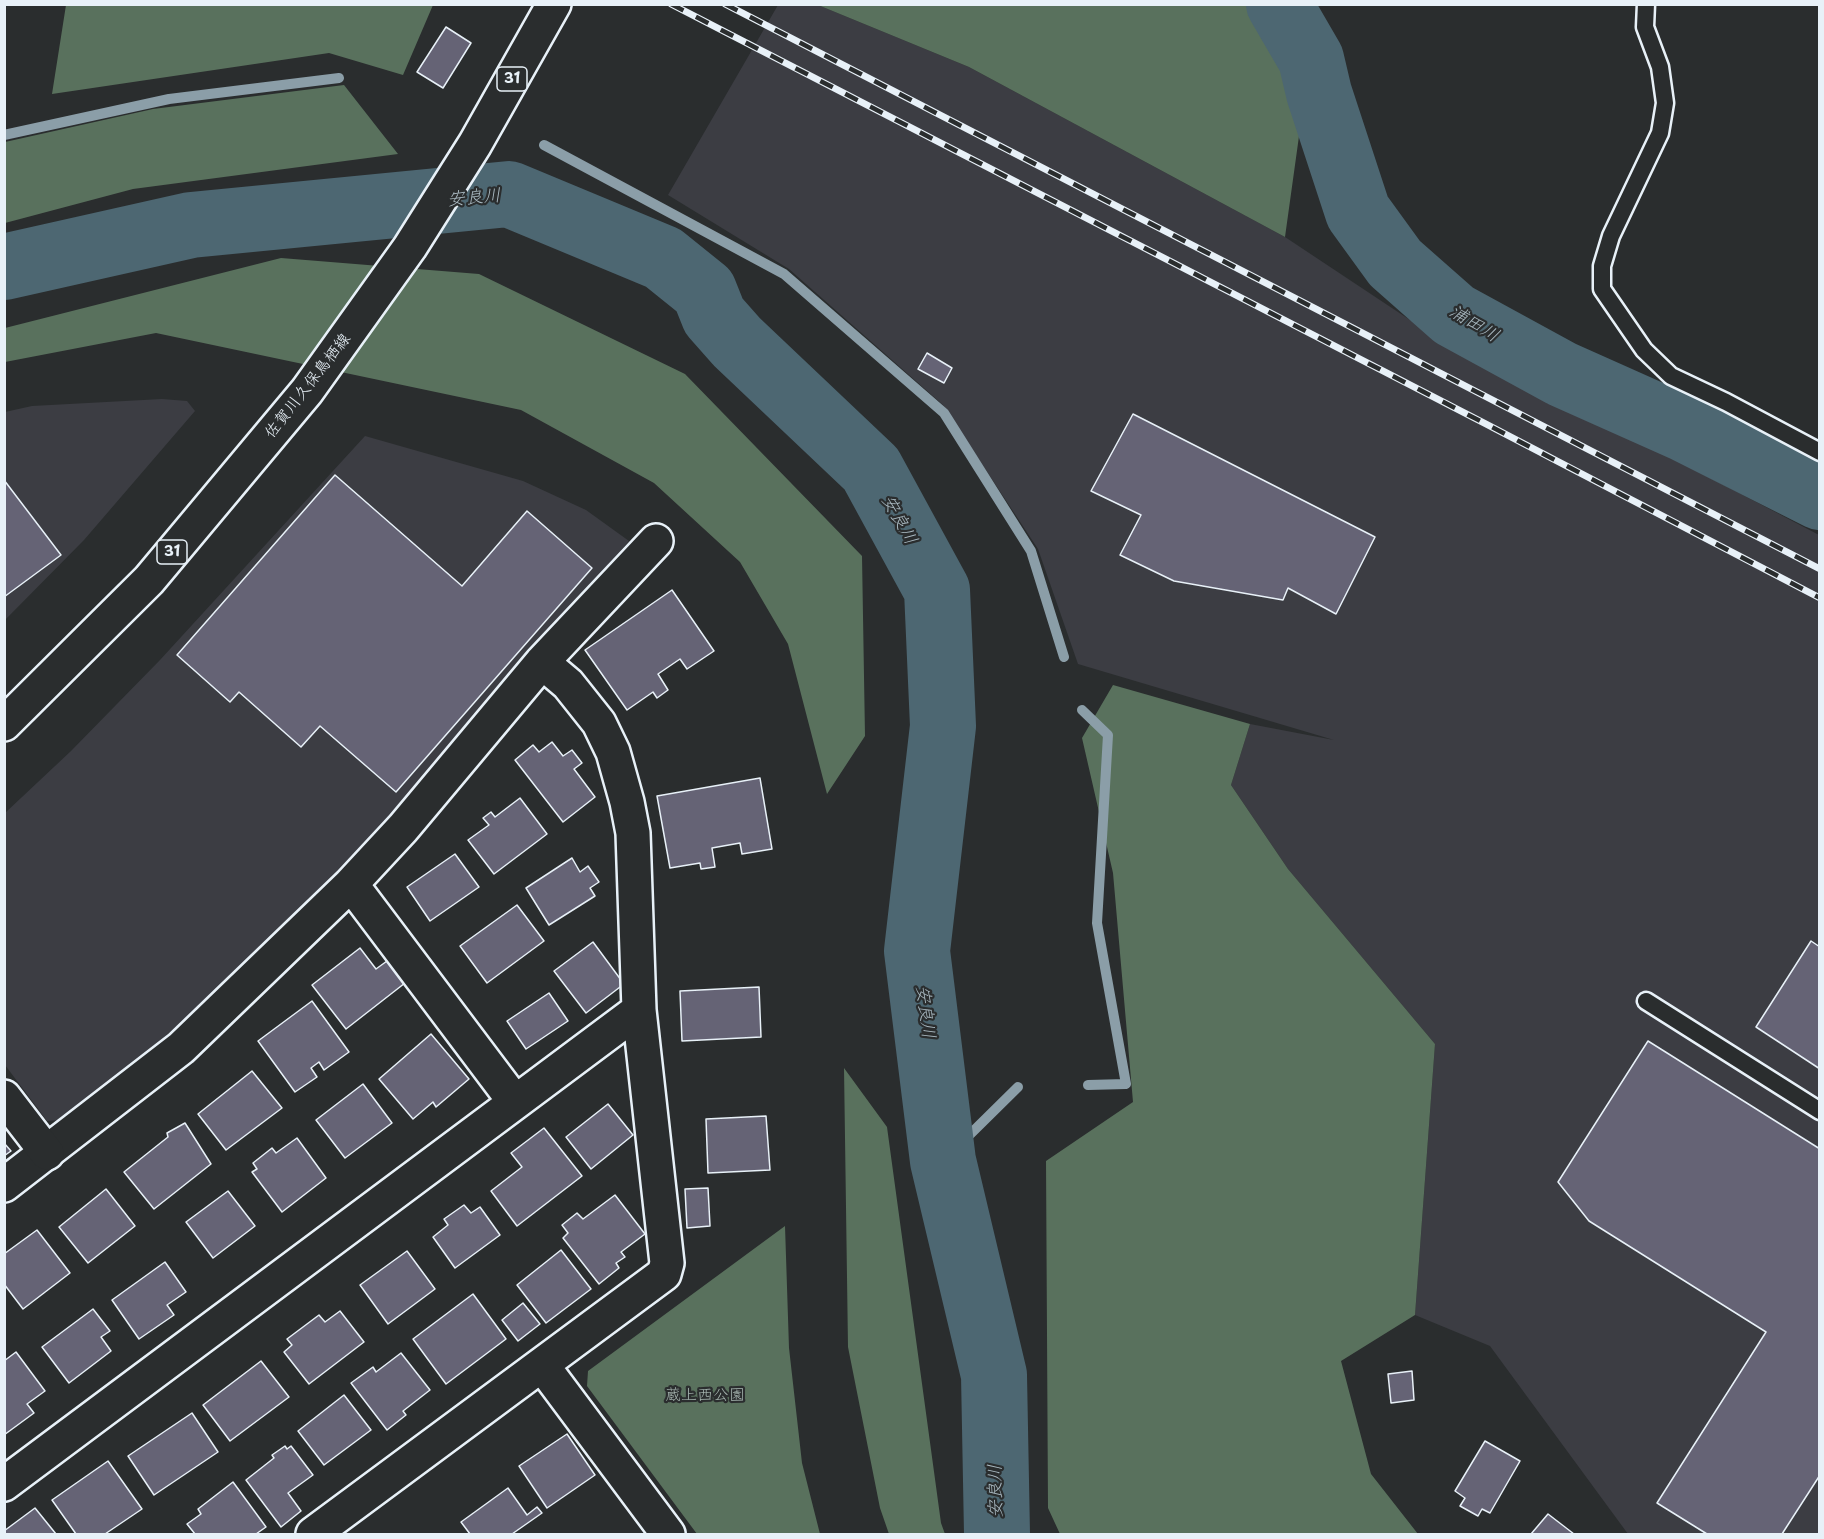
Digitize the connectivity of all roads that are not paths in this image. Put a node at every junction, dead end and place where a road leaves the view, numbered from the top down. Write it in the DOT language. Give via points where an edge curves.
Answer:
graph roads {
  1 [pos="1646,4"];
  2 [pos="544,8"];
  3 [pos="1820,452"];
  4 [pos="656,541"];
  5 [pos="542,662"];
  6 [pos="4,724"];
  7 [pos="351,884"];
  8 [pos="1646,1001"];
  9 [pos="639,1010"];
  10 [pos="4,1097"];
  11 [pos="515,1102"];
  12 [pos="1820,1111"];
  13 [pos="47,1153"];
  14 [pos="4,1185"];
  15 [pos="542,1365"];
  16 [pos="4,1484"];
  17 [pos="313,1534"];
  18 [pos="668,1534"];
  1 -- 3 [label="lane" via="1645,27 1660,67 1665,103 1660,134 1611,236 1602,266 1602,289 1644,350 1671,376"];
  2 -- 6 [label="street, 佐賀川久保鳥栖線 / 31" via="475,144 410,247 307,391 149,580"];
  4 -- 5 [label="street"];
  5 -- 7 [label="street"];
  5 -- 9 [label="street" via="568,684 599,723 613,752 627,802 633,833"];
  7 -- 11 [label="street"];
  7 -- 13 [label="street" via="181,1048"];
  8 -- 12 [label="lane"];
  9 -- 11 [label="street"];
  9 -- 15 [label="street" via="667,1263 664,1274"];
  10 -- 13 [label="street"];
  11 -- 16 [label="street"];
  13 -- 14 [label="street"];
  15 -- 17 [label="street"];
  15 -- 18 [label="street"];
}
